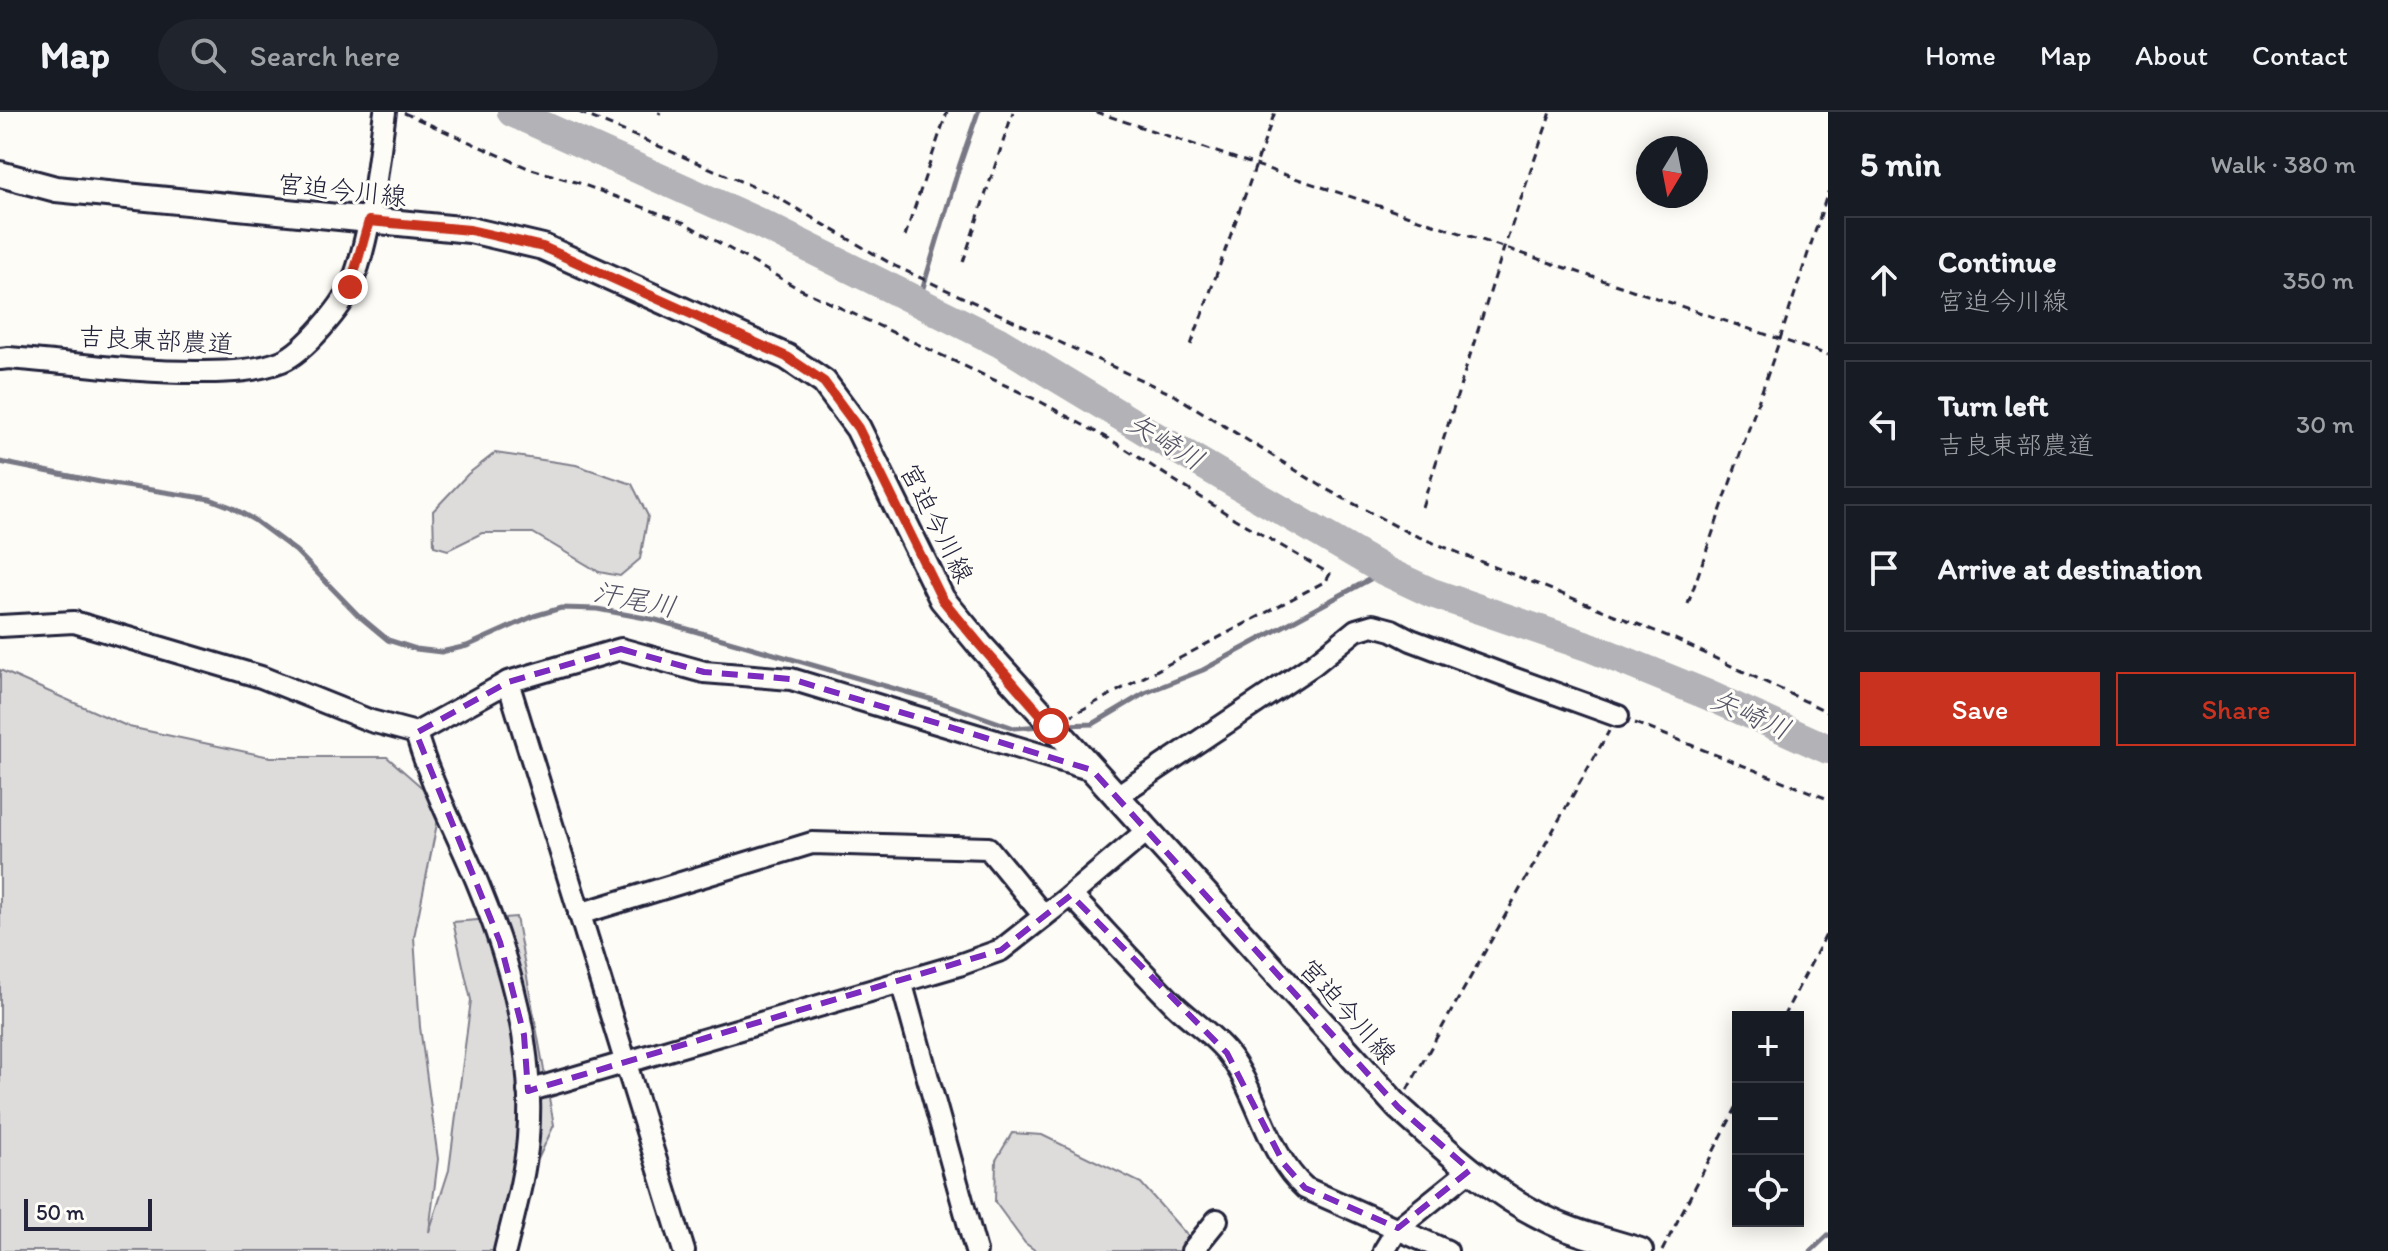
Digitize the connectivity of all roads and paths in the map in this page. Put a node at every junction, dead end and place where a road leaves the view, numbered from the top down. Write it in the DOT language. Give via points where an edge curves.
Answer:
graph roads {
  1 [pos="385,112"];
  2 [pos="401,112"];
  3 [pos="579,112"];
  4 [pos="947,112"];
  5 [pos="1013,112"];
  6 [pos="1096,112"];
  7 [pos="1275,112"];
  8 [pos="1551,112"];
  9 [pos="1257,165"];
  10 [pos="0,174"];
  11 [pos="1828,192"];
  12 [pos="369,221"];
  13 [pos="905,236"];
  14 [pos="1504,248"];
  15 [pos="963,262"];
  16 [pos="1780,339"];
  17 [pos="1191,345"];
  18 [pos="1828,355"];
  19 [pos="0,359"];
  20 [pos="1422,507"];
  21 [pos="1688,604"];
  22 [pos="0,626"];
  23 [pos="508,682"];
  24 [pos="1828,712"];
  25 [pos="1618,716"];
  26 [pos="1051,726"];
  27 [pos="416,733"];
  28 [pos="1092,770"];
  29 [pos="1117,796"];
  30 [pos="1828,799"];
  31 [pos="1148,830"];
  32 [pos="1071,895"];
  33 [pos="579,914"];
  34 [pos="1044,916"];
  35 [pos="1828,931"];
  36 [pos="901,981"];
  37 [pos="1786,1011"];
  38 [pos="625,1062"];
  39 [pos="528,1091"];
  40 [pos="1398,1107"];
  41 [pos="1732,1116"];
  42 [pos="1470,1170"];
  43 [pos="1217,1220"];
  44 [pos="1398,1228"];
  45 [pos="505,1251"];
  46 [pos="684,1251"];
  47 [pos="976,1251"];
  48 [pos="1192,1251"];
  49 [pos="1384,1251"];
  50 [pos="1447,1251"];
  51 [pos="1640,1251"];
  52 [pos="1662,1251"];
  1 -- 12 [label="street, 吉良東部農道"];
  2 -- 26 [label="path" via="528,168 685,223 794,286 1041,402 1330,574 1326,581"];
  3 -- 24 [label="path" via="775,196 895,266 1176,396 1326,489 1409,533 1675,639"];
  4 -- 13 [label="path"];
  5 -- 15 [label="path"];
  6 -- 9 [label="path"];
  7 -- 9 [label="path"];
  8 -- 14 [label="path"];
  9 -- 14 [label="path"];
  9 -- 17 [label="path"];
  10 -- 12 [label="main road, 宮迫今川線" via="56,189"];
  11 -- 16 [label="path"];
  12 -- 19 [label="street, 吉良東部農道" via="350,287 317,334 283,361 239,371 192,372"];
  12 -- 26 [label="main road, 宮迫今川線" via="470,230 543,247 787,357 824,382 858,428 942,599"];
  14 -- 16 [label="path"];
  14 -- 20 [label="path"];
  16 -- 18 [label="path"];
  16 -- 21 [label="path"];
  22 -- 27 [label="street" via="74,622 261,677 371,721"];
  23 -- 27 [label="street"];
  23 -- 28 [label="street" via="621,649 704,672 791,679"];
  23 -- 33 [label="street"];
  25 -- 29 [label="street" via="1373,625 1356,630 1313,665"];
  25 -- 30 [label="path"];
  25 -- 40 [label="path"];
  26 -- 28 [label="main road, 宮迫今川線"];
  27 -- 39 [label="street" via="426,769 500,942 524,1035"];
  28 -- 29 [label="main road, 宮迫今川線"];
  29 -- 31 [label="main road, 宮迫今川線"];
  31 -- 32 [label="street"];
  31 -- 40 [label="main road, 宮迫今川線"];
  32 -- 34 [label="street"];
  32 -- 44 [label="street" via="1227,1053 1298,1181"];
  33 -- 34 [label="street" via="812,843 988,848"];
  33 -- 38 [label="street"];
  34 -- 36 [label="street" via="1001,950"];
  35 -- 37 [label="path"];
  36 -- 38 [label="street"];
  36 -- 47 [label="street"];
  38 -- 39 [label="street"];
  38 -- 46 [label="street"];
  39 -- 45 [label="street" via="528,1138"];
  40 -- 42 [label="main road, 宮迫今川線"];
  41 -- 52 [label="path"];
  42 -- 44 [label="street"];
  42 -- 51 [label="main road, 宮迫今川線" via="1548,1220"];
  43 -- 48 [label="street"];
  44 -- 49 [label="street"];
  44 -- 50 [label="street"];
}
